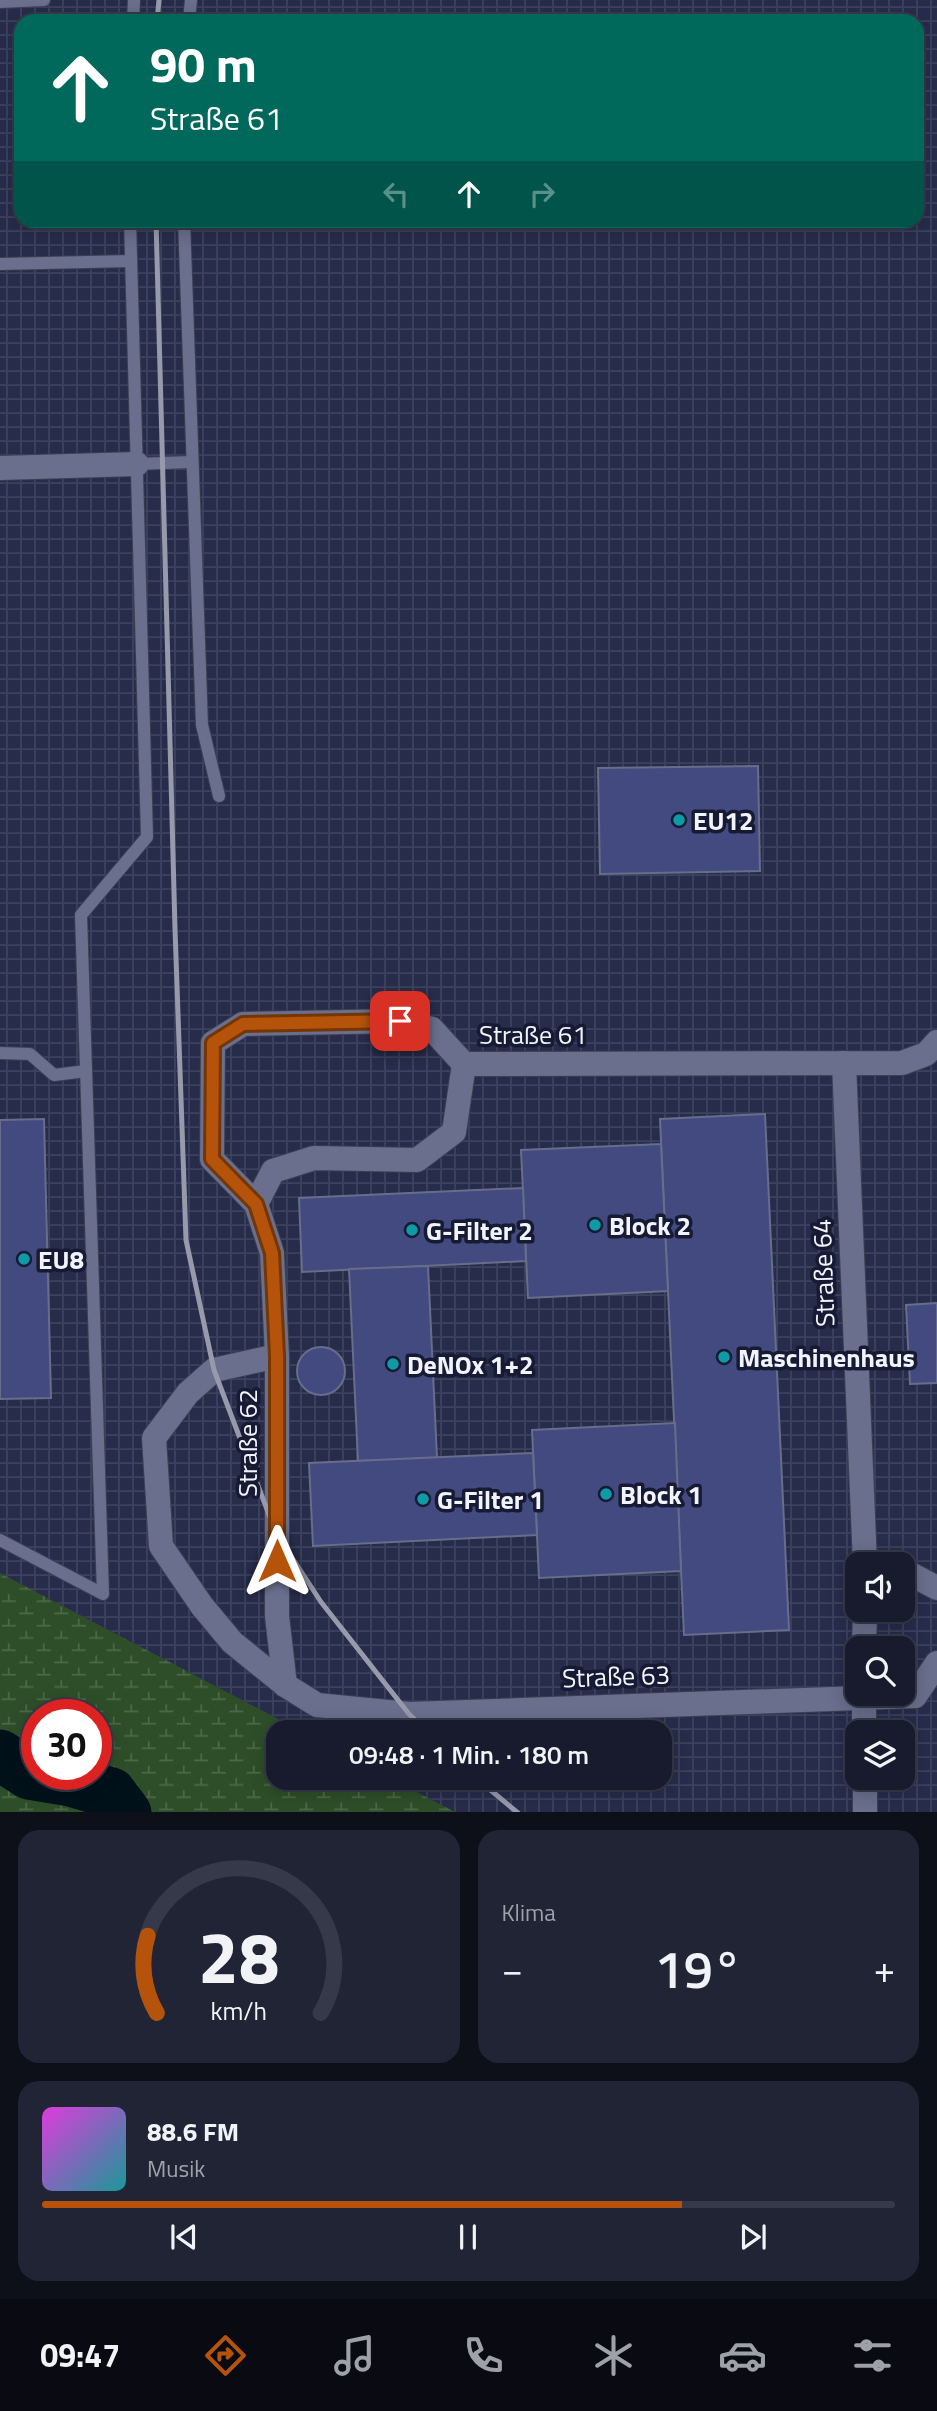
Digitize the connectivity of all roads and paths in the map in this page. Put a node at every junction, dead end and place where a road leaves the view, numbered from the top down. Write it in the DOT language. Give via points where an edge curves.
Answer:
graph roads {
  1 [pos="44,0"];
  2 [pos="0,2"];
  3 [pos="130,228"];
  4 [pos="184,228"];
  5 [pos="131,261"];
  6 [pos="0,264"];
  7 [pos="191,462"];
  8 [pos="137,464"];
  9 [pos="0,468"];
  10 [pos="219,796"];
  11 [pos="937,1042"];
  12 [pos="0,1053"];
  13 [pos="844,1063"];
  14 [pos="464,1064"];
  15 [pos="86,1071"];
  16 [pos="256,1204"];
  17 [pos="277,1356"];
  18 [pos="0,1540"];
  19 [pos="865,1552"];
  20 [pos="915,1576"];
  21 [pos="937,1588"];
  22 [pos="937,1663"];
  23 [pos="285,1685"];
  24 [pos="845,1696"];
  25 [pos="915,1696"];
  26 [pos="864,1790"];
  27 [pos="864,1812"];
  1 -- 2 [label="lane"];
  3 -- 5 [label="lane"];
  4 -- 7 [label="lane"];
  5 -- 6 [label="lane"];
  5 -- 8 [label="lane"];
  7 -- 8 [label="lane"];
  7 -- 10 [label="lane" via="202,725"];
  8 -- 9 [label="street"];
  8 -- 15 [label="lane" via="147,837 81,915"];
  11 -- 13 [label="street, Straße 61" via="926,1054 902,1063"];
  12 -- 15 [label="lane" via="30,1054 54,1075"];
  13 -- 14 [label="street, Straße 61"];
  13 -- 19 [label="street, Straße 64"];
  14 -- 16 [label="street" via="454,1132 417,1160 314,1158 273,1171"];
  14 -- 16 [label="street, Straße 61" via="432,1030 400,1021 243,1024 213,1043 212,1159"];
  15 -- 18 [label="lane" via="103,1594"];
  16 -- 17 [label="street, Straße 62" via="272,1253"];
  17 -- 23 [label="street, Straße 62" via="277,1616"];
  17 -- 23 [label="street, Straße 63" via="214,1370 188,1393 154,1438 161,1546 232,1642"];
  20 -- 21 [label="street"];
  22 -- 25 [label="street, Straße 63"];
  23 -- 24 [label="street, Straße 63" via="317,1705 409,1714"];
  26 -- 27 [label="street"];
}
